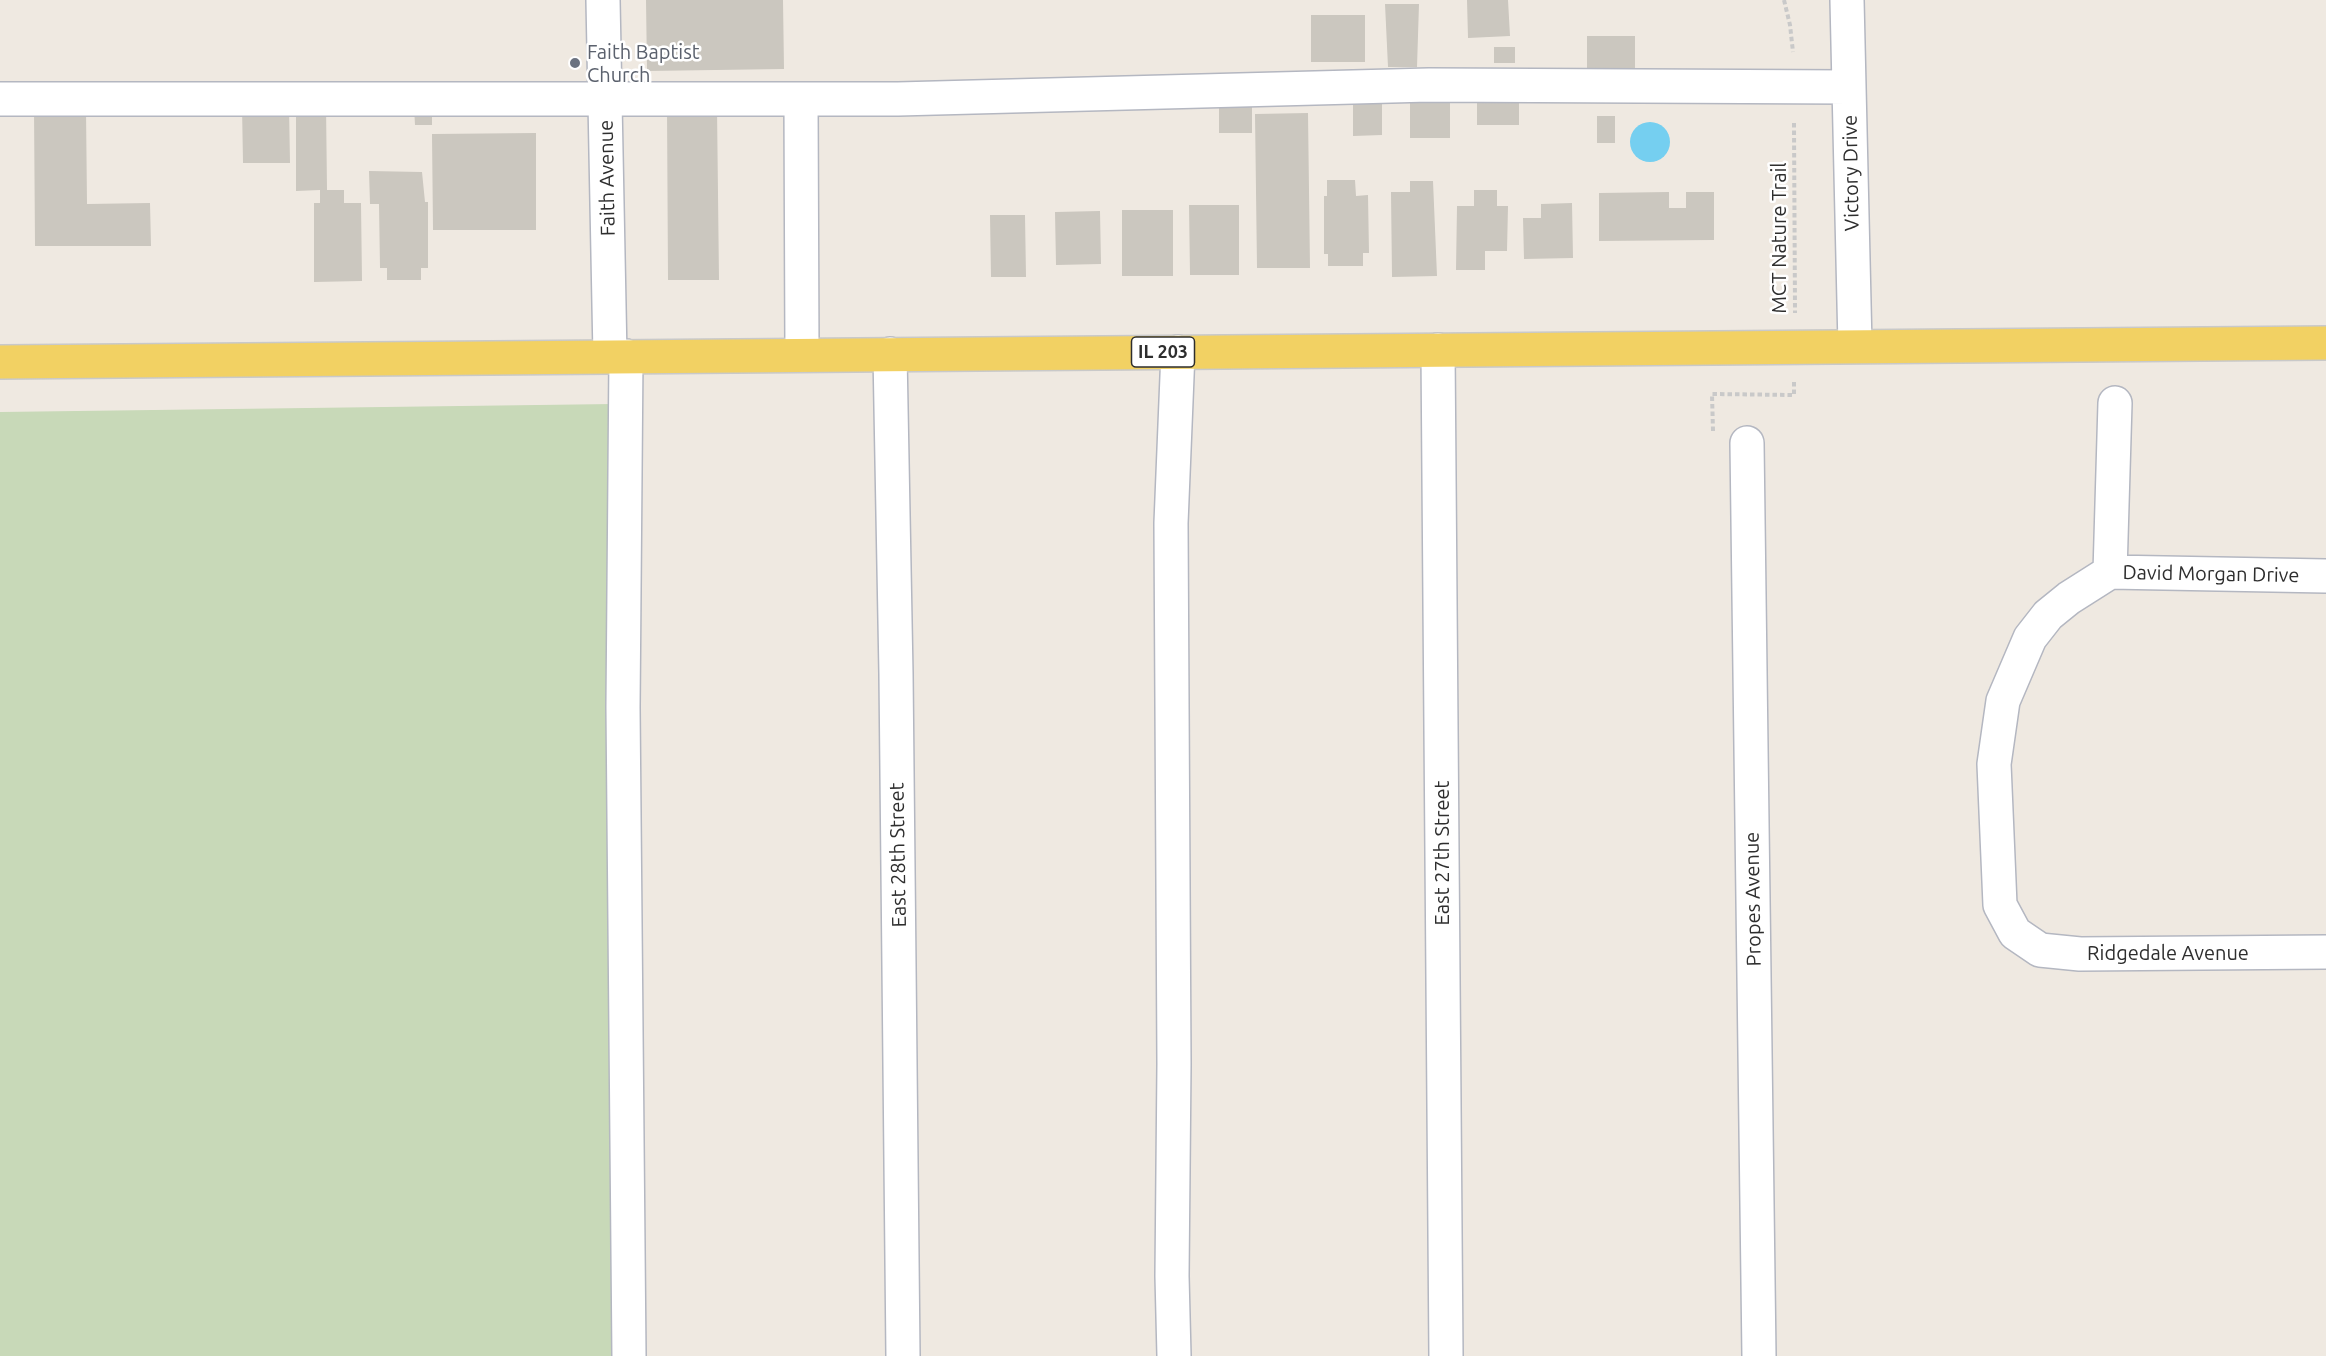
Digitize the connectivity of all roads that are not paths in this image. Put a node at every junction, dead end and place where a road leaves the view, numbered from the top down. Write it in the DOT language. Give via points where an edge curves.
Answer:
graph roads {
  1 [pos="603,0"];
  2 [pos="1848,0"];
  3 [pos="1849,87"];
  4 [pos="0,99"];
  5 [pos="605,99"];
  6 [pos="801,99"];
  7 [pos="2326,343"];
  8 [pos="1855,346"];
  9 [pos="1438,350"];
  10 [pos="1178,352"];
  11 [pos="890,354"];
  12 [pos="802,355"];
  13 [pos="618,356"];
  14 [pos="0,362"];
  15 [pos="2115,403"];
  16 [pos="1747,443"];
  17 [pos="2110,572"];
  18 [pos="2326,576"];
  19 [pos="2015,933"];
  20 [pos="2326,952"];
  21 [pos="629,1356"];
  22 [pos="903,1356"];
  23 [pos="1174,1356"];
  24 [pos="1446,1356"];
  25 [pos="1759,1356"];
  1 -- 5 [label="street, Faith Avenue"];
  2 -- 3 [label="street, Victory Drive"];
  3 -- 6 [label="street" via="1428,86"];
  3 -- 8 [label="street, Victory Drive"];
  4 -- 5 [label="street"];
  5 -- 6 [label="street"];
  5 -- 13 [label="street, Faith Avenue"];
  6 -- 12 [label="street"];
  7 -- 8 [label="main road, IL 203"];
  8 -- 9 [label="main road, IL 203"];
  9 -- 10 [label="main road, IL 203"];
  9 -- 24 [label="street, East 27th Street"];
  10 -- 11 [label="main road, IL 203"];
  10 -- 23 [label="street" via="1171,523"];
  11 -- 12 [label="main road, IL 203"];
  11 -- 22 [label="street, East 28th Street"];
  12 -- 13 [label="main road, IL 203"];
  13 -- 14 [label="main road, IL 203"];
  13 -- 21 [label="street, Faith Avenue"];
  15 -- 17 [label="street"];
  16 -- 25 [label="street, Propes Avenue"];
  17 -- 18 [label="street, David Morgan Drive"];
  17 -- 19 [label="street, David Morgan Drive" via="2048,615 2030,638 2002,700 1994,764 2000,905"];
  19 -- 20 [label="street, Ridgedale Avenue" via="2040,950 2080,954"];
}
